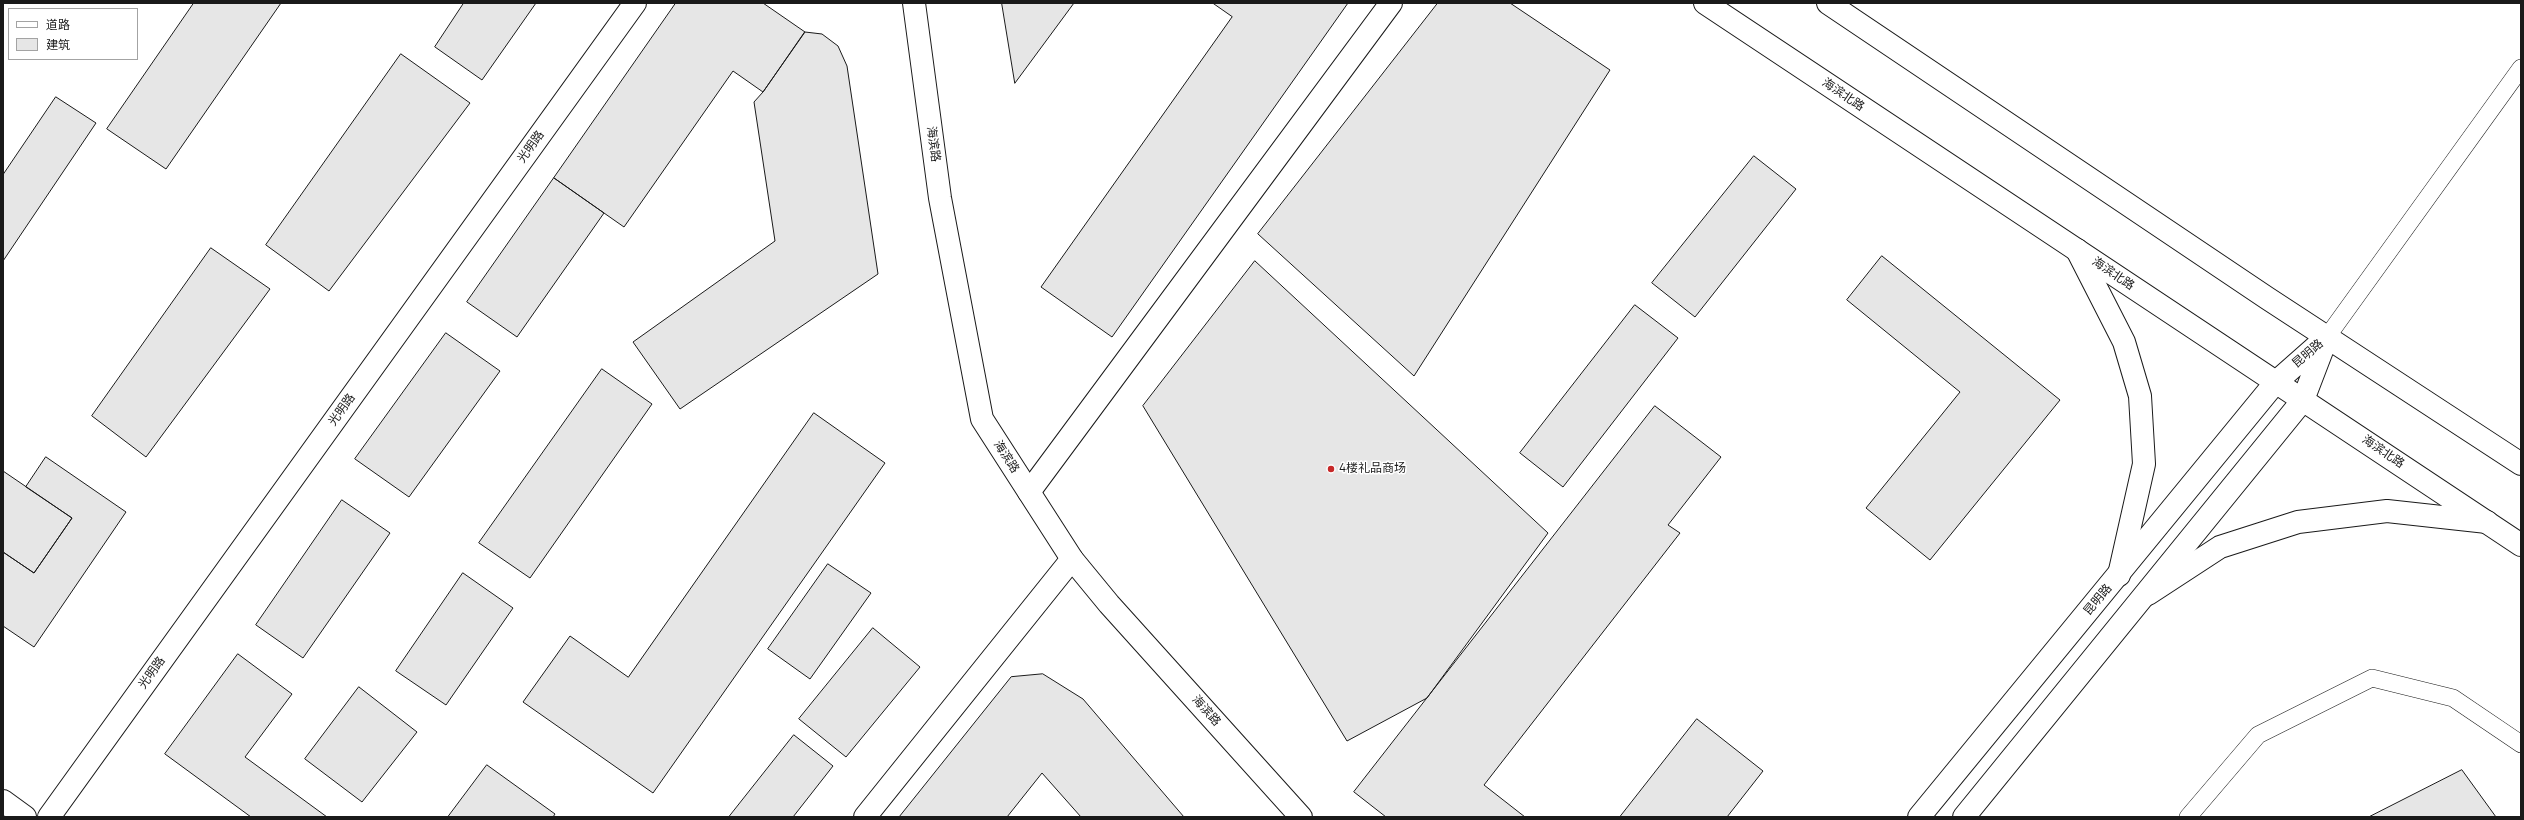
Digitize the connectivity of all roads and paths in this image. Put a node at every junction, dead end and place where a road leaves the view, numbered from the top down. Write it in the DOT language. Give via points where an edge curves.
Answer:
graph roads {
  1 [pos="635,3"];
  2 [pos="914,3"];
  3 [pos="1391,3"];
  4 [pos="1705,3"];
  5 [pos="1828,3"];
  6 [pos="2521,68"];
  7 [pos="2077,250"];
  8 [pos="2327,337"];
  9 [pos="2275,383"];
  10 [pos="2303,400"];
  11 [pos="2521,464"];
  12 [pos="1029,492"];
  13 [pos="2487,522"];
  14 [pos="2521,545"];
  15 [pos="1072,559"];
  16 [pos="2119,575"];
  17 [pos="2144,597"];
  18 [pos="2521,744"];
  19 [pos="3,801"];
  20 [pos="25,817"];
  21 [pos="49,817"];
  22 [pos="864,817"];
  23 [pos="1302,817"];
  24 [pos="1919,817"];
  25 [pos="1964,817"];
  26 [pos="2188,817"];
  1 -- 21 [label="main road, 光明路"];
  2 -- 12 [label="main road, 海滨路" via="940,198 982,419"];
  3 -- 12 [label="main road"];
  4 -- 7 [label="main road, 海滨北路"];
  5 -- 8 [label="main road"];
  6 -- 8 [label="lane"];
  7 -- 9 [label="main road, 海滨北路"];
  7 -- 16 [label="main road" via="2124,342 2140,396 2144,464"];
  8 -- 9 [label="main road, 昆明路"];
  8 -- 10 [label="main road, 昆明路"];
  8 -- 11 [label="main road"];
  9 -- 10 [label="main road, 海滨北路"];
  9 -- 16 [label="main road, 昆明路"];
  10 -- 13 [label="main road, 海滨北路"];
  10 -- 17 [label="main road, 昆明路"];
  12 -- 15 [label="main road, 海滨路"];
  13 -- 14 [label="main road, 海滨北路"];
  13 -- 17 [label="main road" via="2387,511 2298,522 2220,547"];
  15 -- 22 [label="main road"];
  15 -- 23 [label="main road, 海滨路" via="1109,604"];
  16 -- 24 [label="main road, 昆明路"];
  17 -- 25 [label="main road, 昆明路"];
  18 -- 26 [label="lane" via="2453,698 2372,678 2258,736"];
  19 -- 20 [label="main road"];
}
